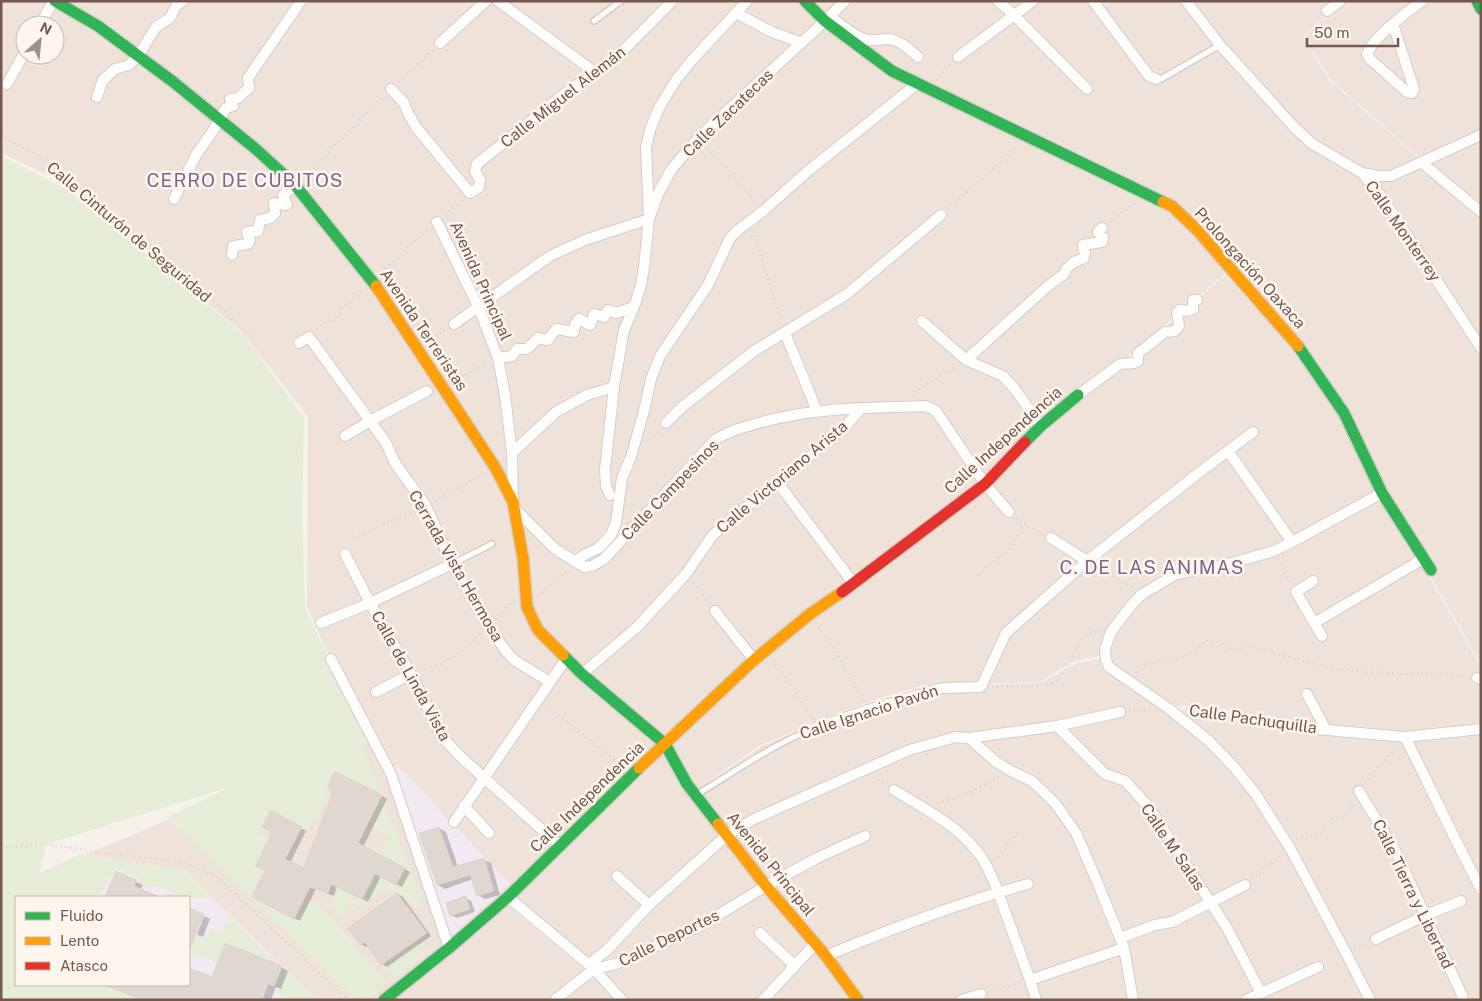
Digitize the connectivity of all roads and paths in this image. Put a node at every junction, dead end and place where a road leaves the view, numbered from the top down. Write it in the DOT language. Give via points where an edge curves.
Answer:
graph roads {
  1 [pos="54,1"];
  2 [pos="183,1"];
  3 [pos="301,1"];
  4 [pos="486,1"];
  5 [pos="498,1"];
  6 [pos="620,1"];
  7 [pos="672,1"];
  8 [pos="747,1"];
  9 [pos="805,1"];
  10 [pos="845,1"];
  11 [pos="998,1"];
  12 [pos="1033,1"];
  13 [pos="1093,1"];
  14 [pos="1186,1"];
  15 [pos="1340,1"];
  16 [pos="1422,1"];
  17 [pos="1327,11"];
  18 [pos="736,13"];
  19 [pos="46,15"];
  20 [pos="1015,16"];
  21 [pos="828,19"];
  22 [pos="594,21"];
  23 [pos="1393,24"];
  24 [pos="440,43"];
  25 [pos="802,43"];
  26 [pos="1220,46"];
  27 [pos="138,56"];
  28 [pos="918,57"];
  29 [pos="958,57"];
  30 [pos="18,65"];
  31 [pos="596,73"];
  32 [pos="1156,79"];
  33 [pos="7,84"];
  34 [pos="917,84"];
  35 [pos="391,89"];
  36 [pos="1086,89"];
  37 [pos="97,97"];
  38 [pos="220,119"];
  39 [pos="1481,135"];
  40 [pos="1,136"];
  41 [pos="1027,136"];
  42 [pos="699,137"];
  43 [pos="340,140"];
  44 [pos="1421,162"];
  45 [pos="1362,173"];
  46 [pos="294,185"];
  47 [pos="174,199"];
  48 [pos="1139,200"];
  49 [pos="763,211"];
  50 [pos="1481,212"];
  51 [pos="941,215"];
  52 [pos="649,220"];
  53 [pos="751,220"];
  54 [pos="437,222"];
  55 [pos="1102,228"];
  56 [pos="232,255"];
  57 [pos="1232,270"];
  58 [pos="372,280"];
  59 [pos="1197,300"];
  60 [pos="478,306"];
  61 [pos="634,307"];
  62 [pos="922,321"];
  63 [pos="454,324"];
  64 [pos="785,333"];
  65 [pos="251,337"];
  66 [pos="308,337"];
  67 [pos="299,343"];
  68 [pos="417,347"];
  69 [pos="1481,348"];
  70 [pos="498,358"];
  71 [pos="966,360"];
  72 [pos="440,383"];
  73 [pos="614,387"];
  74 [pos="427,391"];
  75 [pos="1078,395"];
  76 [pos="901,407"];
  77 [pos="860,409"];
  78 [pos="817,411"];
  79 [pos="370,421"];
  80 [pos="666,423"];
  81 [pos="1041,426"];
  82 [pos="1253,432"];
  83 [pos="345,436"];
  84 [pos="1228,451"];
  85 [pos="512,453"];
  86 [pos="630,457"];
  87 [pos="495,467"];
  88 [pos="778,483"];
  89 [pos="985,484"];
  90 [pos="1382,493"];
  91 [pos="610,495"];
  92 [pos="514,505"];
  93 [pos="426,506"];
  94 [pos="1009,512"];
  95 [pos="1024,524"];
  96 [pos="355,538"];
  97 [pos="1051,538"];
  98 [pos="1292,542"];
  99 [pos="492,544"];
  100 [pos="1274,551"];
  101 [pos="345,554"];
  102 [pos="1423,559"];
  103 [pos="1087,561"];
  104 [pos="575,562"];
  105 [pos="452,564"];
  106 [pos="1431,570"];
  107 [pos="686,574"];
  108 [pos="979,576"];
  109 [pos="1313,581"];
  110 [pos="854,584"];
  111 [pos="1296,592"];
  112 [pos="1142,594"];
  113 [pos="370,603"];
  114 [pos="526,603"];
  115 [pos="715,611"];
  116 [pos="810,614"];
  117 [pos="1314,623"];
  118 [pos="321,624"];
  119 [pos="488,626"];
  120 [pos="1110,632"];
  121 [pos="1322,636"];
  122 [pos="764,651"];
  123 [pos="331,659"];
  124 [pos="566,659"];
  125 [pos="754,660"];
  126 [pos="411,674"];
  127 [pos="582,674"];
  128 [pos="1479,679"];
  129 [pos="1128,681"];
  130 [pos="550,682"];
  131 [pos="981,687"];
  132 [pos="376,692"];
  133 [pos="1307,694"];
  134 [pos="538,699"];
  135 [pos="1168,708"];
  136 [pos="868,710"];
  137 [pos="1120,712"];
  138 [pos="1279,723"];
  139 [pos="1057,726"];
  140 [pos="818,727"];
  141 [pos="1481,729"];
  142 [pos="1326,730"];
  143 [pos="1405,737"];
  144 [pos="969,738"];
  145 [pos="665,744"];
  146 [pos="1010,770"];
  147 [pos="864,771"];
  148 [pos="632,773"];
  149 [pos="483,778"];
  150 [pos="894,790"];
  151 [pos="1356,794"];
  152 [pos="696,795"];
  153 [pos="464,806"];
  154 [pos="924,809"];
  155 [pos="454,822"];
  156 [pos="489,833"];
  157 [pos="1017,833"];
  158 [pos="726,836"];
  159 [pos="865,836"];
  160 [pos="559,845"];
  161 [pos="1,848"];
  162 [pos="1290,848"];
  163 [pos="987,870"];
  164 [pos="617,876"];
  165 [pos="1028,884"];
  166 [pos="1245,885"];
  167 [pos="766,886"];
  168 [pos="1481,890"];
  169 [pos="998,892"];
  170 [pos="508,897"];
  171 [pos="1461,901"];
  172 [pos="1211,902"];
  173 [pos="649,905"];
  174 [pos="1426,915"];
  175 [pos="760,934"];
  176 [pos="1376,939"];
  177 [pos="1122,943"];
  178 [pos="815,944"];
  179 [pos="449,948"];
  180 [pos="826,956"];
  181 [pos="795,966"];
  182 [pos="592,967"];
  183 [pos="1318,968"];
  184 [pos="1030,980"];
  185 [pos="1261,993"];
  186 [pos="981,994"];
  187 [pos="348,1000"];
  188 [pos="384,1000"];
  189 [pos="555,1000"];
  190 [pos="622,1000"];
  191 [pos="763,1000"];
  192 [pos="858,1000"];
  193 [pos="961,1000"];
  194 [pos="1036,1000"];
  195 [pos="1133,1000"];
  196 [pos="1246,1000"];
  197 [pos="1370,1000"];
  198 [pos="1463,1000"];
  1 -- 19 [label="street"];
  1 -- 27 [label="street, Avenida Terreristas" via="98,26"];
  2 -- 27 [label="street" via="176,6 170,18 156,27"];
  3 -- 38 [label="street" via="248,78 248,88 238,98 230,99 233,106 226,108"];
  4 -- 24 [label="street"];
  5 -- 31 [label="street"];
  6 -- 22 [label="lane"];
  7 -- 31 [label="street, Calle Miguel Alemán" via="617,57"];
  8 -- 18 [label="street"];
  9 -- 21 [label="street, Prolongación Oaxaca"];
  10 -- 21 [label="street, Calle Zacatecas"];
  11 -- 20 [label="street"];
  12 -- 20 [label="street"];
  13 -- 32 [label="street" via="1149,76"];
  14 -- 26 [label="street, Calle Monterrey"];
  15 -- 17 [label="street"];
  16 -- 23 [label="street"];
  18 -- 25 [label="street"];
  18 -- 52 [label="street" via="676,80 656,114 646,147"];
  20 -- 29 [label="street"];
  20 -- 36 [label="street"];
  21 -- 25 [label="street, Calle Zacatecas"];
  21 -- 28 [label="street" via="864,39 898,41"];
  21 -- 34 [label="street, Prolongación Oaxaca" via="892,71"];
  23 -- 23 [label="street" via="1414,89 1412,93 1407,92 1367,54"];
  25 -- 42 [label="street, Calle Zacatecas"];
  26 -- 32 [label="lane" via="1161,80"];
  26 -- 45 [label="street, Calle Monterrey" via="1311,143"];
  27 -- 37 [label="street" via="103,80"];
  27 -- 38 [label="street, Avenida Terreristas"];
  30 -- 33 [label="street"];
  31 -- 35 [label="street, Calle Miguel Alemán" via="573,87 477,164 475,171 480,180 479,187 470,193 416,127 404,102"];
  34 -- 41 [label="street, Prolongación Oaxaca"];
  34 -- 49 [label="street"];
  38 -- 46 [label="street, Avenida Terreristas"];
  38 -- 47 [label="street" via="196,155"];
  39 -- 44 [label="street"];
  40 -- 65 [label="path, Calle Cinturón de Seguridad" via="38,156 94,199 186,275"];
  41 -- 51 [label="path"];
  41 -- 57 [label="street, Prolongación Oaxaca" via="1172,206 1198,230"];
  42 -- 49 [label="path"];
  42 -- 52 [label="street, Calle Zacatecas" via="671,170"];
  43 -- 46 [label="path"];
  44 -- 45 [label="street" via="1390,176"];
  44 -- 50 [label="street"];
  45 -- 69 [label="street, Calle Monterrey" via="1382,197"];
  46 -- 56 [label="street" via="283,195 287,205 274,203 275,214 260,220 258,231 246,232 250,240 248,244 233,246"];
  46 -- 58 [label="street, Avenida Terreristas"];
  48 -- 55 [label="path"];
  49 -- 53 [label="street"];
  51 -- 64 [label="street" via="847,294"];
  52 -- 60 [label="street" via="585,240 550,256"];
  52 -- 61 [label="street" via="641,285"];
  53 -- 64 [label="path"];
  53 -- 86 [label="street" via="730,238 708,285 660,356"];
  54 -- 60 [label="street, Avenida Principal"];
  55 -- 71 [label="street" via="1098,232 1103,237 1102,242 1083,245 1084,258 1067,268"];
  57 -- 59 [label="path"];
  57 -- 90 [label="street, Prolongación Oaxaca" via="1299,347 1344,413"];
  58 -- 66 [label="path" via="341,308 337,319 328,320"];
  58 -- 68 [label="street, Avenida Terreristas"];
  59 -- 75 [label="street, Calle Independencia" via="1194,300 1193,309 1177,313 1179,326 1175,331 1165,332 1138,353 1138,361 1120,364"];
  60 -- 63 [label="street"];
  60 -- 70 [label="street, Avenida Principal"];
  61 -- 70 [label="street" via="616,313 608,310 604,317 594,314 590,325 579,319 574,332 556,329 548,340 538,338 527,349 517,349 512,356"];
  61 -- 73 [label="street" via="624,330"];
  62 -- 71 [label="street"];
  63 -- 68 [label="path"];
  64 -- 78 [label="street"];
  64 -- 80 [label="street" via="754,351"];
  66 -- 67 [label="street"];
  66 -- 79 [label="street, Cerrada Vista Hermosa"];
  68 -- 72 [label="street, Avenida Terreristas"];
  70 -- 72 [label="path" via="465,375 454,375"];
  70 -- 85 [label="street, Avenida Principal"];
  71 -- 76 [label="path" via="917,390"];
  71 -- 81 [label="street" via="1003,376"];
  72 -- 87 [label="street, Avenida Terreristas"];
  73 -- 85 [label="street" via="587,395 556,412"];
  73 -- 91 [label="street" via="605,469"];
  74 -- 79 [label="street"];
  75 -- 81 [label="street, Calle Independencia"];
  76 -- 77 [label="street, Calle Campesinos"];
  76 -- 89 [label="street, Calle Campesinos" via="926,406 936,411"];
  77 -- 78 [label="street, Calle Campesinos"];
  77 -- 88 [label="street, Calle Victoriano Arista" via="847,425"];
  78 -- 104 [label="street, Calle Campesinos" via="770,419 729,431 716,439 604,559 584,567"];
  79 -- 83 [label="street"];
  79 -- 93 [label="street, Cerrada Vista Hermosa" via="386,443 394,463"];
  80 -- 86 [label="path"];
  81 -- 89 [label="street, Calle Independencia"];
  82 -- 84 [label="street"];
  84 -- 98 [label="street"];
  84 -- 103 [label="street"];
  85 -- 92 [label="street, Avenida Principal"];
  86 -- 104 [label="street" via="622,478 611,535 599,548"];
  87 -- 92 [label="street, Avenida Terreristas"];
  87 -- 93 [label="path"];
  88 -- 107 [label="street, Calle Victoriano Arista" via="712,536"];
  88 -- 110 [label="street"];
  89 -- 94 [label="street, Calle Campesinos"];
  89 -- 110 [label="street, Calle Independencia"];
  90 -- 98 [label="street"];
  90 -- 102 [label="street, Prolongación Oaxaca"];
  92 -- 104 [label="street" via="555,549"];
  92 -- 114 [label="street, Avenida Terreristas"];
  93 -- 96 [label="path"];
  93 -- 105 [label="street, Cerrada Vista Hermosa"];
  94 -- 95 [label="path"];
  95 -- 97 [label="path"];
  95 -- 108 [label="path" via="1008,551"];
  97 -- 103 [label="street"];
  98 -- 100 [label="street"];
  99 -- 105 [label="lane"];
  100 -- 111 [label="path"];
  100 -- 112 [label="street" via="1176,574"];
  101 -- 113 [label="street, Calle de Linda Vista"];
  102 -- 106 [label="street, Prolongación Oaxaca"];
  102 -- 117 [label="street"];
  103 -- 112 [label="path"];
  103 -- 131 [label="street" via="1006,633"];
  104 -- 114 [label="path"];
  105 -- 113 [label="street"];
  105 -- 119 [label="street, Cerrada Vista Hermosa"];
  107 -- 115 [label="path"];
  107 -- 127 [label="street, Calle Victoriano Arista" via="636,628"];
  109 -- 111 [label="street"];
  110 -- 116 [label="street, Calle Independencia"];
  111 -- 117 [label="street"];
  112 -- 120 [label="street"];
  113 -- 118 [label="street"];
  113 -- 126 [label="street, Calle de Linda Vista"];
  114 -- 119 [label="path" via="515,601"];
  114 -- 124 [label="street, Avenida Terreristas" via="538,630"];
  115 -- 125 [label="street"];
  116 -- 122 [label="street, Calle Independencia"];
  116 -- 136 [label="path" via="834,648"];
  117 -- 121 [label="street"];
  119 -- 126 [label="path" via="443,663"];
  119 -- 130 [label="street, Cerrada Vista Hermosa" via="514,660"];
  120 -- 129 [label="street" via="1104,649 1106,660 1109,667"];
  120 -- 131 [label="path" via="1098,630 1083,636 1062,677 1052,683"];
  122 -- 125 [label="street, Calle Independencia"];
  122 -- 140 [label="path"];
  123 -- 179 [label="street" via="391,774"];
  124 -- 127 [label="street, Avenida Terreristas"];
  124 -- 130 [label="street"];
  125 -- 145 [label="street, Calle Independencia"];
  126 -- 132 [label="street"];
  126 -- 149 [label="street, Calle de Linda Vista" via="442,737"];
  127 -- 145 [label="street, Avenida Terreristas"];
  128 -- 129 [label="path" via="1326,667 1254,647 1232,649 1212,640 1180,658 1147,663"];
  129 -- 135 [label="street"];
  130 -- 134 [label="street"];
  131 -- 136 [label="street, Calle Ignacio Pavón" via="942,688"];
  133 -- 142 [label="street"];
  134 -- 148 [label="path"];
  134 -- 149 [label="street"];
  135 -- 137 [label="path, Calle Pachuquilla"];
  135 -- 138 [label="path, Calle Pachuquilla" via="1212,710"];
  135 -- 162 [label="street" via="1210,741 1234,766"];
  136 -- 140 [label="street, Calle Ignacio Pavón"];
  137 -- 139 [label="street"];
  138 -- 142 [label="street, Calle Pachuquilla"];
  139 -- 144 [label="street"];
  139 -- 172 [label="street, Calle M Salas" via="1105,774 1125,781 1149,807"];
  140 -- 152 [label="lane, Calle Ignacio Pavón" via="754,758"];
  141 -- 143 [label="street, Calle Pachuquilla"];
  142 -- 143 [label="street, Calle Pachuquilla"];
  143 -- 151 [label="path"];
  143 -- 168 [label="street"];
  144 -- 146 [label="street"];
  144 -- 147 [label="street" via="956,737 909,750"];
  145 -- 148 [label="street, Calle Independencia"];
  145 -- 152 [label="street, Avenida Principal"];
  146 -- 154 [label="path" via="968,794"];
  146 -- 177 [label="street" via="1032,781 1055,803 1076,833"];
  147 -- 150 [label="path"];
  147 -- 158 [label="street" via="754,819"];
  148 -- 160 [label="street, Calle Independencia"];
  149 -- 153 [label="street"];
  149 -- 160 [label="street, Calle de Linda Vista"];
  150 -- 154 [label="street"];
  151 -- 162 [label="path" via="1343,819 1331,818 1319,836 1296,839"];
  151 -- 174 [label="street, Calle Tierra y Libertad" via="1396,852"];
  152 -- 158 [label="street, Avenida Principal"];
  153 -- 155 [label="street"];
  153 -- 156 [label="street"];
  154 -- 163 [label="street" via="955,830 977,851"];
  157 -- 163 [label="path"];
  158 -- 167 [label="street, Avenida Principal"];
  158 -- 173 [label="street"];
  159 -- 167 [label="street, Calle Deportes"];
  160 -- 170 [label="street, Calle Independencia"];
  161 -- 187 [label="path" via="42,844 186,863 217,877"];
  162 -- 166 [label="path"];
  162 -- 197 [label="street"];
  163 -- 169 [label="street"];
  164 -- 173 [label="street"];
  165 -- 169 [label="street"];
  166 -- 172 [label="street"];
  167 -- 178 [label="street, Avenida Principal"];
  167 -- 182 [label="street, Calle Deportes" via="700,926 616,964"];
  169 -- 180 [label="street" via="914,920"];
  169 -- 184 [label="street"];
  170 -- 179 [label="street, Calle Independencia"];
  170 -- 182 [label="street"];
  171 -- 174 [label="street"];
  172 -- 177 [label="street"];
  172 -- 185 [label="street, Calle M Salas"];
  173 -- 182 [label="street"];
  174 -- 176 [label="street"];
  174 -- 198 [label="street, Calle Tierra y Libertad"];
  175 -- 181 [label="street"];
  177 -- 184 [label="street"];
  177 -- 195 [label="street"];
  178 -- 180 [label="street, Avenida Principal"];
  178 -- 181 [label="street"];
  179 -- 188 [label="street, Calle Independencia"];
  180 -- 192 [label="street, Avenida Principal"];
  181 -- 191 [label="street"];
  182 -- 189 [label="street, Calle Deportes"];
  182 -- 190 [label="street"];
  183 -- 185 [label="street"];
  184 -- 186 [label="path"];
  184 -- 194 [label="street"];
  185 -- 196 [label="street"];
  186 -- 193 [label="street"];
}
